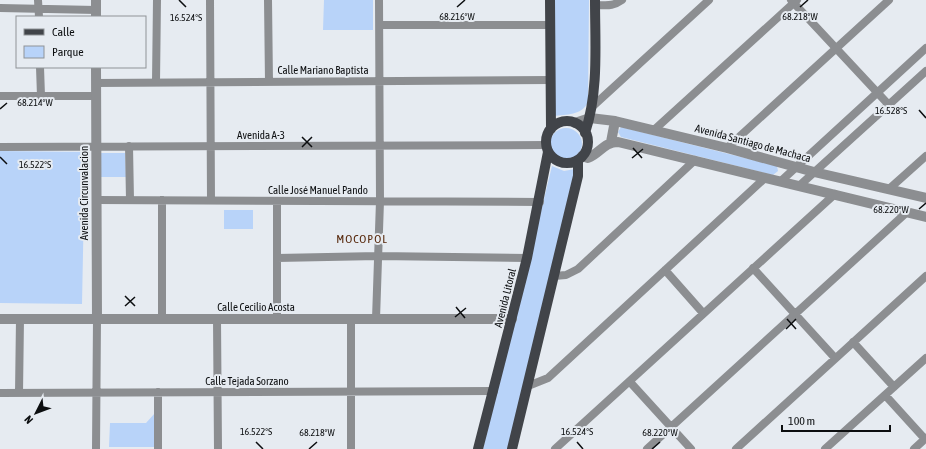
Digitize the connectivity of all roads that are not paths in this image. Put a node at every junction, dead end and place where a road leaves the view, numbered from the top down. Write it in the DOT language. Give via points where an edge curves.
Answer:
graph roads {
  1 [pos="156,0"];
  2 [pos="210,0"];
  3 [pos="268,0"];
  4 [pos="379,0"];
  5 [pos="550,0"];
  6 [pos="622,0"];
  7 [pos="708,0"];
  8 [pos="889,0"];
  9 [pos="794,1"];
  10 [pos="598,2"];
  11 [pos="38,4"];
  12 [pos="0,8"];
  13 [pos="96,9"];
  14 [pos="39,16"];
  15 [pos="380,25"];
  16 [pos="550,25"];
  17 [pos="836,48"];
  18 [pos="926,48"];
  19 [pos="40,68"];
  20 [pos="96,68"];
  21 [pos="926,70"];
  22 [pos="551,80"];
  23 [pos="379,81"];
  24 [pos="156,82"];
  25 [pos="211,82"];
  26 [pos="269,82"];
  27 [pos="96,83"];
  28 [pos="877,92"];
  29 [pos="0,96"];
  30 [pos="41,96"];
  31 [pos="96,96"];
  32 [pos="888,104"];
  33 [pos="592,108"];
  34 [pos="590,118"];
  35 [pos="615,121"];
  36 [pos="575,123"];
  37 [pos="551,129"];
  38 [pos="654,130"];
  39 [pos="585,133"];
  40 [pos="611,142"];
  41 [pos="380,145"];
  42 [pos="96,146"];
  43 [pos="129,146"];
  44 [pos="211,146"];
  45 [pos="0,147"];
  46 [pos="547,148"];
  47 [pos="727,148"];
  48 [pos="926,156"];
  49 [pos="580,158"];
  50 [pos="695,160"];
  51 [pos="797,167"];
  52 [pos="814,172"];
  53 [pos="765,178"];
  54 [pos="781,181"];
  55 [pos="799,186"];
  56 [pos="889,190"];
  57 [pos="835,194"];
  58 [pos="926,198"];
  59 [pos="97,200"];
  60 [pos="130,200"];
  61 [pos="162,200"];
  62 [pos="212,200"];
  63 [pos="277,200"];
  64 [pos="380,201"];
  65 [pos="540,202"];
  66 [pos="906,212"];
  67 [pos="926,217"];
  68 [pos="378,256"];
  69 [pos="277,258"];
  70 [pos="527,258"];
  71 [pos="753,268"];
  72 [pos="665,270"];
  73 [pos="554,276"];
  74 [pos="926,276"];
  75 [pos="703,313"];
  76 [pos="796,315"];
  77 [pos="512,318"];
  78 [pos="0,319"];
  79 [pos="20,319"];
  80 [pos="97,319"];
  81 [pos="162,319"];
  82 [pos="217,319"];
  83 [pos="277,319"];
  84 [pos="351,319"];
  85 [pos="376,319"];
  86 [pos="853,342"];
  87 [pos="835,358"];
  88 [pos="926,358"];
  89 [pos="630,382"];
  90 [pos="528,386"];
  91 [pos="894,387"];
  92 [pos="494,391"];
  93 [pos="158,392"];
  94 [pos="217,392"];
  95 [pos="351,392"];
  96 [pos="0,393"];
  97 [pos="19,393"];
  98 [pos="98,393"];
  99 [pos="885,395"];
  100 [pos="671,427"];
  101 [pos="926,438"];
  102 [pos="96,449"];
  103 [pos="158,449"];
  104 [pos="218,449"];
  105 [pos="351,449"];
  106 [pos="478,449"];
  107 [pos="512,449"];
  108 [pos="555,449"];
  109 [pos="647,449"];
  110 [pos="691,449"];
  111 [pos="736,449"];
  112 [pos="825,449"];
  113 [pos="914,449"];
  1 -- 24 [label="street"];
  2 -- 25 [label="street"];
  3 -- 26 [label="street"];
  4 -- 15 [label="street"];
  5 -- 16 [label="main road"];
  6 -- 10 [label="street" via="607,7"];
  7 -- 33 [label="street"];
  8 -- 17 [label="street"];
  9 -- 17 [label="street"];
  9 -- 38 [label="street"];
  10 -- 33 [label="main road"];
  11 -- 12 [label="street"];
  11 -- 13 [label="street"];
  11 -- 14 [label="street"];
  15 -- 16 [label="street"];
  15 -- 23 [label="street"];
  16 -- 22 [label="main road"];
  17 -- 28 [label="street"];
  17 -- 47 [label="street"];
  18 -- 28 [label="street"];
  19 -- 30 [label="street"];
  20 -- 27 [label="street, Avenida Circunvalacion"];
  21 -- 32 [label="street"];
  22 -- 23 [label="street, Calle Mariano Baptista"];
  22 -- 37 [label="main road"];
  23 -- 26 [label="street, Calle Mariano Baptista"];
  23 -- 41 [label="street"];
  24 -- 25 [label="street, Calle Mariano Baptista"];
  24 -- 27 [label="street, Calle Mariano Baptista"];
  25 -- 26 [label="street, Calle Mariano Baptista"];
  25 -- 44 [label="street"];
  27 -- 31 [label="street, Avenida Circunvalacion"];
  28 -- 32 [label="street"];
  28 -- 51 [label="street"];
  29 -- 30 [label="street"];
  30 -- 31 [label="street"];
  31 -- 42 [label="street, Avenida Circunvalacion"];
  32 -- 52 [label="street"];
  33 -- 34 [label="main road"];
  34 -- 35 [label="street, Avenida Santiago de Machaca"];
  34 -- 36 [label="street, Avenida Santiago de Machaca"];
  34 -- 39 [label="main road"];
  35 -- 38 [label="street, Avenida Santiago de Machaca"];
  35 -- 40 [label="street"];
  36 -- 37 [label="main road" via="561,122"];
  36 -- 39 [label="main road"];
  37 -- 46 [label="main road" via="547,136"];
  38 -- 47 [label="street, Avenida Santiago de Machaca"];
  39 -- 49 [label="main road" via="587,146"];
  40 -- 49 [label="street" via="592,156"];
  40 -- 50 [label="street"];
  41 -- 44 [label="street, Avenida A-3"];
  41 -- 46 [label="street, Avenida A-3"];
  41 -- 64 [label="street"];
  42 -- 43 [label="street, Avenida A-3"];
  42 -- 45 [label="street, Avenida A-3"];
  42 -- 59 [label="street, Avenida Circunvalacion"];
  43 -- 44 [label="street, Avenida A-3"];
  43 -- 60 [label="street"];
  44 -- 62 [label="street"];
  46 -- 49 [label="main road" via="555,160 562,163 570,163"];
  46 -- 65 [label="main road, Avenida Litoral"];
  47 -- 51 [label="street, Avenida Santiago de Machaca"];
  48 -- 56 [label="street"];
  49 -- 73 [label="main road"];
  50 -- 53 [label="street"];
  50 -- 73 [label="street" via="578,269 566,275"];
  51 -- 52 [label="street, Avenida Santiago de Machaca"];
  51 -- 54 [label="street"];
  52 -- 55 [label="street"];
  52 -- 56 [label="street, Avenida Santiago de Machaca"];
  53 -- 54 [label="street"];
  53 -- 72 [label="street"];
  54 -- 55 [label="street"];
  55 -- 57 [label="street"];
  56 -- 58 [label="street, Avenida Santiago de Machaca"];
  57 -- 66 [label="street"];
  57 -- 71 [label="street"];
  59 -- 60 [label="street, Calle José Manuel Pando"];
  59 -- 80 [label="street, Avenida Circunvalacion"];
  60 -- 61 [label="street, Calle José Manuel Pando"];
  61 -- 62 [label="street, Calle José Manuel Pando"];
  61 -- 81 [label="street"];
  62 -- 63 [label="street, Calle José Manuel Pando"];
  63 -- 64 [label="street, Calle José Manuel Pando"];
  63 -- 69 [label="street"];
  64 -- 65 [label="street, Calle José Manuel Pando"];
  64 -- 68 [label="street"];
  65 -- 70 [label="main road, Avenida Litoral"];
  66 -- 67 [label="street"];
  66 -- 76 [label="street"];
  68 -- 69 [label="street"];
  68 -- 70 [label="street"];
  68 -- 85 [label="street"];
  69 -- 83 [label="street"];
  70 -- 77 [label="main road, Avenida Litoral"];
  71 -- 75 [label="street"];
  71 -- 76 [label="street"];
  72 -- 75 [label="street"];
  72 -- 90 [label="street" via="548,378"];
  73 -- 90 [label="main road"];
  74 -- 86 [label="street"];
  75 -- 89 [label="street"];
  76 -- 87 [label="street"];
  76 -- 100 [label="street"];
  77 -- 85 [label="street, Calle Cecilio Acosta"];
  77 -- 92 [label="main road, Avenida Litoral"];
  78 -- 79 [label="street, Calle Cecilio Acosta"];
  79 -- 80 [label="street, Calle Cecilio Acosta"];
  79 -- 97 [label="street"];
  80 -- 81 [label="street, Calle Cecilio Acosta"];
  80 -- 98 [label="street"];
  81 -- 82 [label="street, Calle Cecilio Acosta"];
  82 -- 83 [label="street, Calle Cecilio Acosta"];
  82 -- 94 [label="street"];
  83 -- 84 [label="street, Calle Cecilio Acosta"];
  84 -- 85 [label="street, Calle Cecilio Acosta"];
  84 -- 95 [label="street"];
  86 -- 87 [label="street"];
  86 -- 91 [label="street"];
  87 -- 111 [label="street"];
  88 -- 91 [label="street"];
  89 -- 100 [label="street"];
  89 -- 108 [label="street"];
  90 -- 107 [label="main road"];
  91 -- 99 [label="street"];
  92 -- 95 [label="street, Calle Tejada Sorzano"];
  92 -- 106 [label="main road, Avenida Litoral"];
  93 -- 94 [label="street, Calle Tejada Sorzano"];
  93 -- 98 [label="street, Calle Tejada Sorzano"];
  93 -- 103 [label="street"];
  94 -- 95 [label="street, Calle Tejada Sorzano"];
  94 -- 104 [label="street"];
  95 -- 105 [label="street"];
  96 -- 97 [label="street, Calle Tejada Sorzano"];
  97 -- 98 [label="street, Calle Tejada Sorzano"];
  98 -- 102 [label="street"];
  99 -- 101 [label="street"];
  99 -- 112 [label="street"];
  100 -- 109 [label="street"];
  100 -- 110 [label="street"];
  101 -- 113 [label="street"];
}
